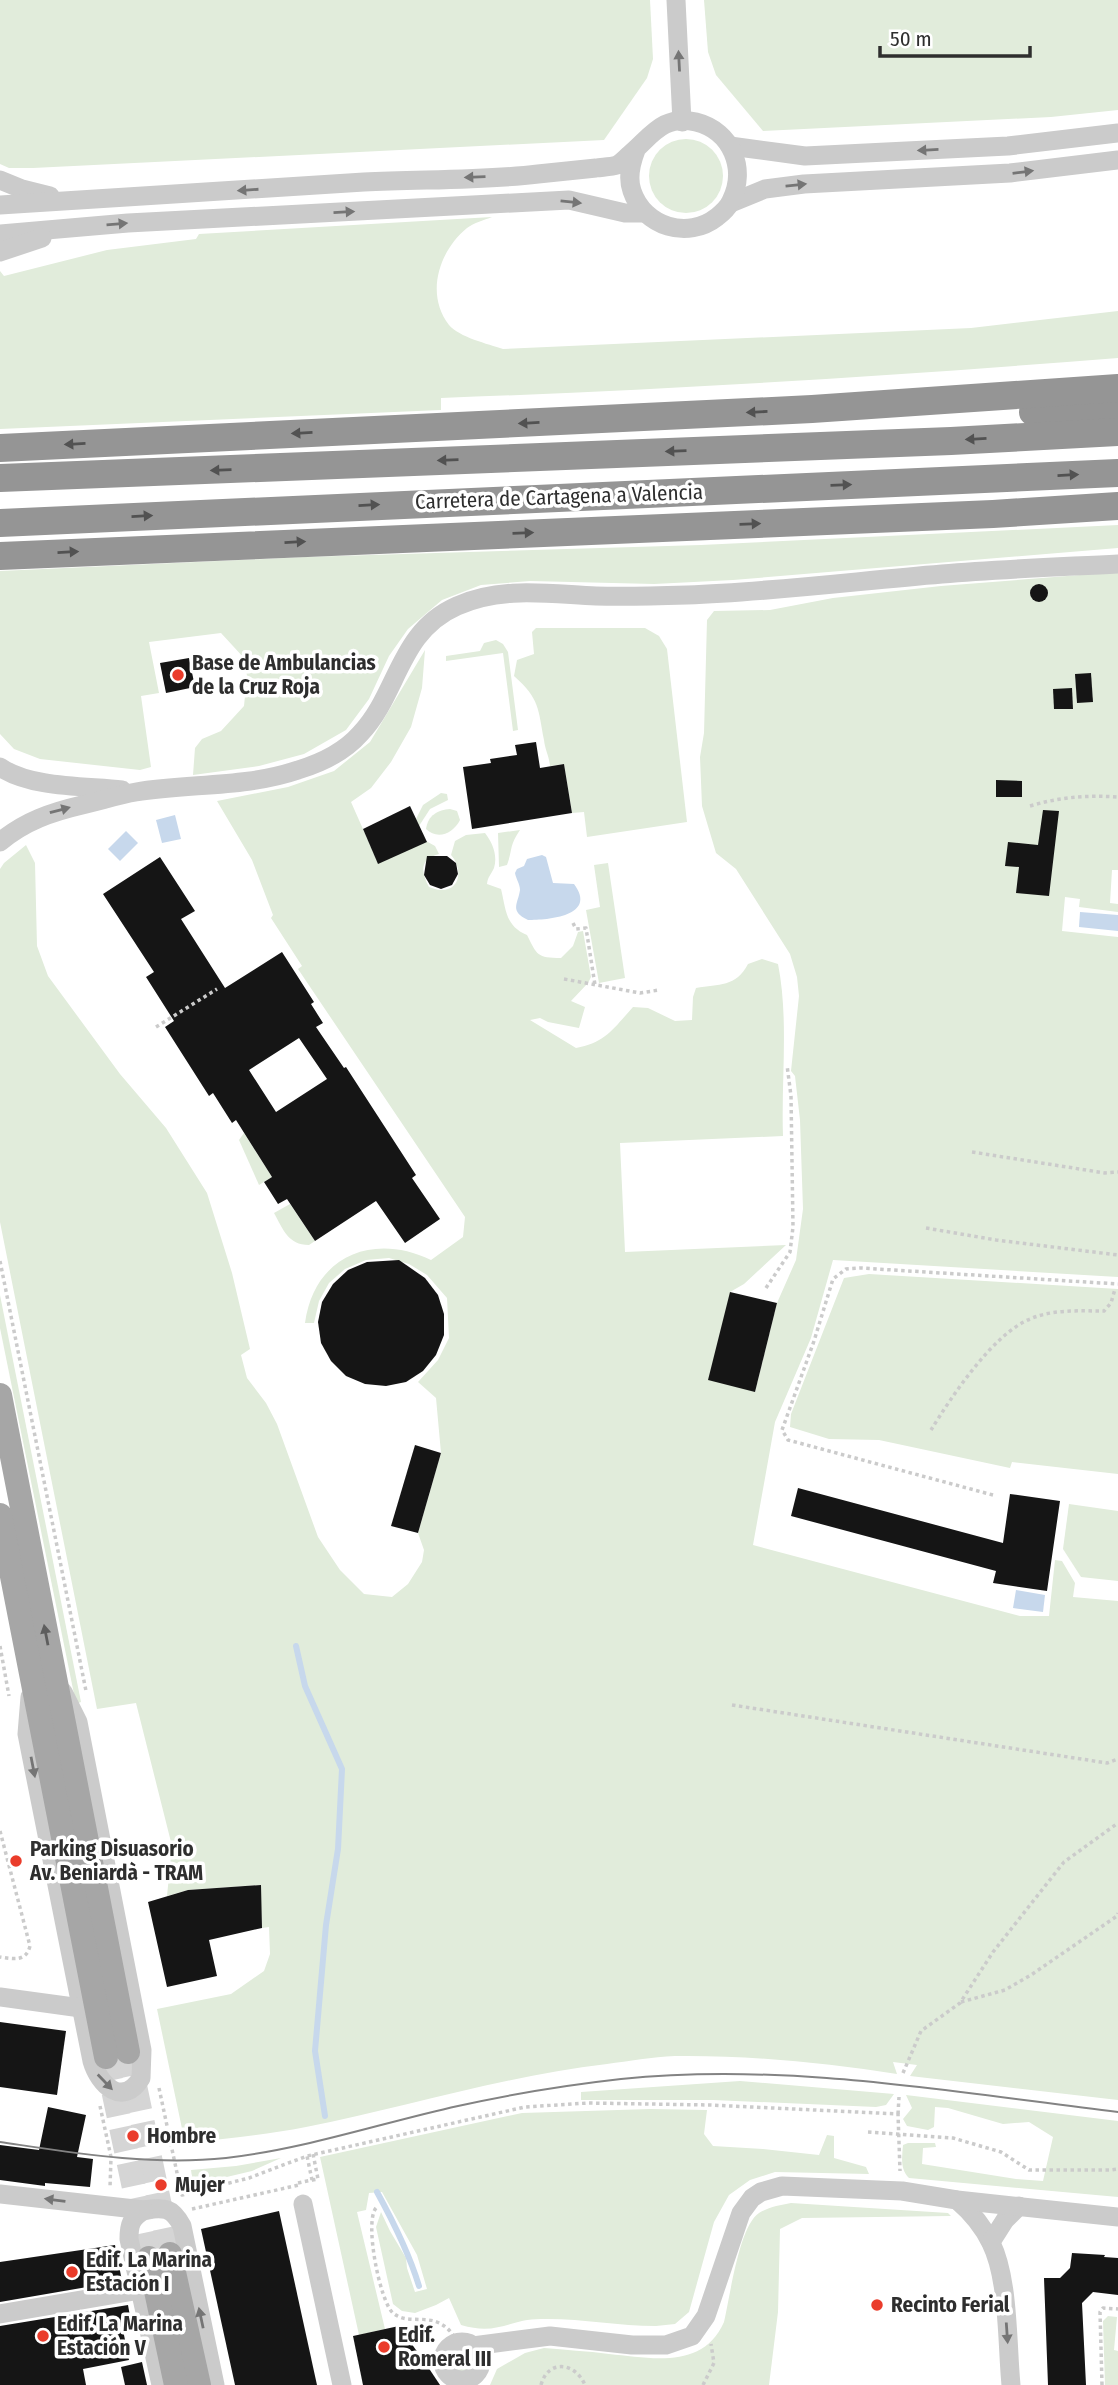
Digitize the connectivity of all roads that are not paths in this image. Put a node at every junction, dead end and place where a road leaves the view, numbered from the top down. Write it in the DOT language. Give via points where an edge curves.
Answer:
graph roads {
  1 [pos="676,0"];
  2 [pos="682,122"];
  3 [pos="1118,134"];
  4 [pos="730,146"];
  5 [pos="636,150"];
  6 [pos="1118,160"];
  7 [pos="0,180"];
  8 [pos="68,201"];
  9 [pos="731,202"];
  10 [pos="0,205"];
  11 [pos="644,213"];
  12 [pos="82,227"];
  13 [pos="0,234"];
  14 [pos="0,252"];
  15 [pos="1118,388"];
  16 [pos="812,409"];
  17 [pos="1118,411"];
  18 [pos="1118,432"];
  19 [pos="0,448"];
  20 [pos="1118,472"];
  21 [pos="0,478"];
  22 [pos="1118,506"];
  23 [pos="0,523"];
  24 [pos="0,556"];
  25 [pos="1118,564"];
  26 [pos="0,767"];
  27 [pos="136,792"];
  28 [pos="0,842"];
  29 [pos="0,1395"];
  30 [pos="0,1515"];
  31 [pos="43,1674"];
  32 [pos="0,1997"];
  33 [pos="81,2008"];
  34 [pos="117,2055"];
  35 [pos="0,2194"];
  36 [pos="957,2200"];
  37 [pos="303,2204"];
  38 [pos="1019,2206"];
  39 [pos="144,2210"];
  40 [pos="1118,2217"];
  41 [pos="991,2242"];
  42 [pos="140,2290"];
  43 [pos="0,2314"];
  44 [pos="518,2341"];
  45 [pos="466,2344"];
  46 [pos="470,2378"];
  47 [pos="161,2385"];
  48 [pos="176,2385"];
  49 [pos="199,2385"];
  50 [pos="215,2385"];
  51 [pos="342,2385"];
  52 [pos="1010,2385"];
  2 -- 1 [label="street, one-way"];
  2 -- 4 [label="street" via="695,122 717,132"];
  2 -- 5 [label="street" via="655,129"];
  3 -- 4 [label="street, one-way" via="1008,146 805,156"];
  4 -- 9 [label="street" via="738,174"];
  5 -- 8 [label="street, one-way" via="617,165 529,175"];
  5 -- 11 [label="street" via="630,166 631,189"];
  9 -- 6 [label="street, one-way" via="765,189 804,184 1010,173"];
  7 -- 8 [label="street"];
  8 -- 10 [label="street"];
  9 -- 11 [label="street" via="709,223 696,228 677,229"];
  12 -- 11 [label="street, one-way" via="569,200"];
  12 -- 13 [label="street"];
  12 -- 14 [label="street"];
  15 -- 16 [label="highway"];
  16 -- 17 [label="highway"];
  16 -- 19 [label="highway, one-way"];
  18 -- 21 [label="highway, Carretera de Cartagena a Valencia, one-way"];
  23 -- 20 [label="highway, Carretera de Cartagena a Valencia, one-way"];
  24 -- 22 [label="highway, one-way"];
  25 -- 27 [label="street" via="943,573 688,595 491,595 456,606 422,630 362,732 335,754 266,779"];
  26 -- 27 [label="street" via="47,782"];
  28 -- 27 [label="street, one-way" via="47,814"];
  31 -- 29 [label="main road, one-way"];
  30 -- 31 [label="main road"];
  31 -- 33 [label="street, one-way" via="27,1734"];
  33 -- 31 [label="street, one-way" via="100,2080 111,2091 130,2089 141,2078 142,2050 78,1722"];
  31 -- 34 [label="main road"];
  32 -- 33 [label="street"];
  39 -- 35 [label="street, one-way"];
  36 -- 38 [label="street"];
  36 -- 41 [label="street" via="973,2214"];
  36 -- 44 [label="street" via="902,2191 782,2186 761,2192 741,2213 706,2316 692,2336 666,2345 550,2336"];
  37 -- 51 [label="street"];
  38 -- 40 [label="street"];
  38 -- 41 [label="street"];
  39 -- 42 [label="street" via="129,2224"];
  50 -- 39 [label="street, one-way" via="182,2226 170,2211"];
  41 -- 52 [label="street, one-way" via="1004,2298"];
  42 -- 43 [label="street"];
  42 -- 47 [label="street"];
  44 -- 45 [label="street"];
  44 -- 46 [label="street"];
  45 -- 46 [label="street" via="479,2353"];
  45 -- 46 [label="street" via="447,2350 445,2368 450,2376"];
  48 -- 49 [label="main road" via="160,2256"];
}
